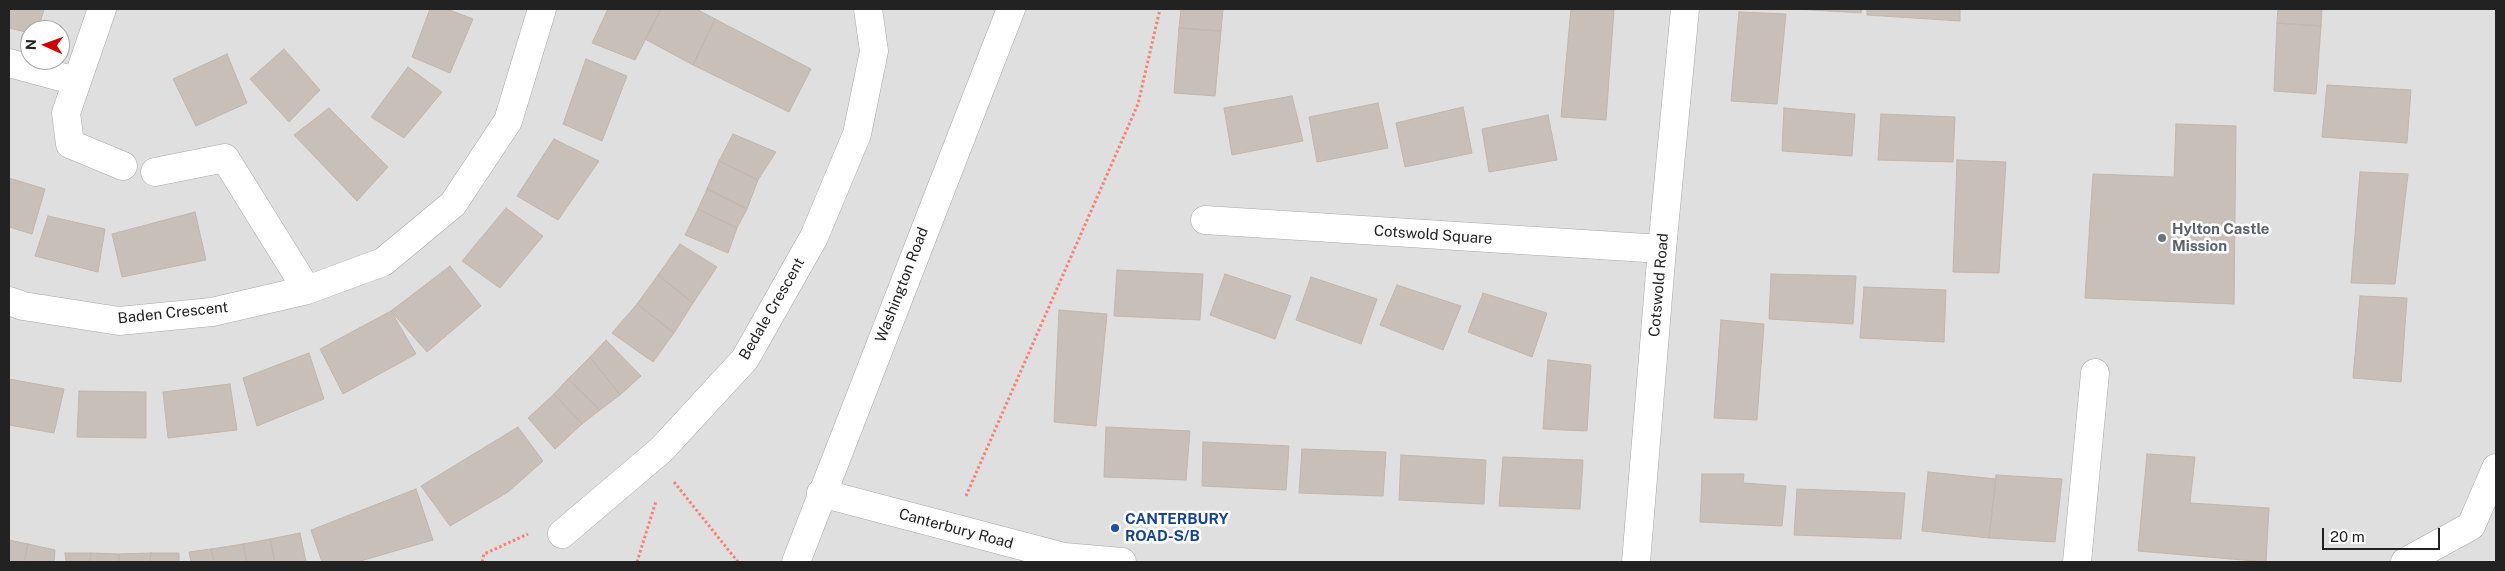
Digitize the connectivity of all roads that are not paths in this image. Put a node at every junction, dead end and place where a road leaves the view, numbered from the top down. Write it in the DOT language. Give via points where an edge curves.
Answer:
graph roads {
  1 [pos="102,9"];
  2 [pos="542,9"];
  3 [pos="868,9"];
  4 [pos="1011,9"];
  5 [pos="1685,9"];
  6 [pos="9,64"];
  7 [pos="76,81"];
  8 [pos="123,166"];
  9 [pos="155,172"];
  10 [pos="1204,220"];
  11 [pos="1662,249"];
  12 [pos="307,290"];
  13 [pos="9,301"];
  14 [pos="2095,373"];
  15 [pos="2496,468"];
  16 [pos="821,493"];
  17 [pos="562,534"];
  18 [pos="796,562"];
  19 [pos="1122,562"];
  20 [pos="1636,562"];
  21 [pos="2077,562"];
  22 [pos="2404,562"];
  1 -- 7 [label="street"];
  2 -- 12 [label="street, Baden Crescent" via="508,121 453,204 382,262"];
  3 -- 17 [label="street, Bedale Crescent" via="874,51 857,134 814,237 745,359 654,456"];
  4 -- 16 [label="street, Washington Road"];
  5 -- 11 [label="street, Cotswold Road"];
  6 -- 7 [label="street"];
  7 -- 8 [label="street" via="66,113 70,144"];
  9 -- 12 [label="street" via="225,158"];
  10 -- 11 [label="street, Cotswold Square"];
  11 -- 20 [label="street, Cotswold Road"];
  12 -- 13 [label="street, Baden Crescent" via="212,312 119,321"];
  14 -- 21 [label="street"];
  15 -- 22 [label="street" via="2471,526"];
  16 -- 18 [label="street, Washington Road"];
  16 -- 19 [label="street, Canterbury Road" via="1064,557"];
}
